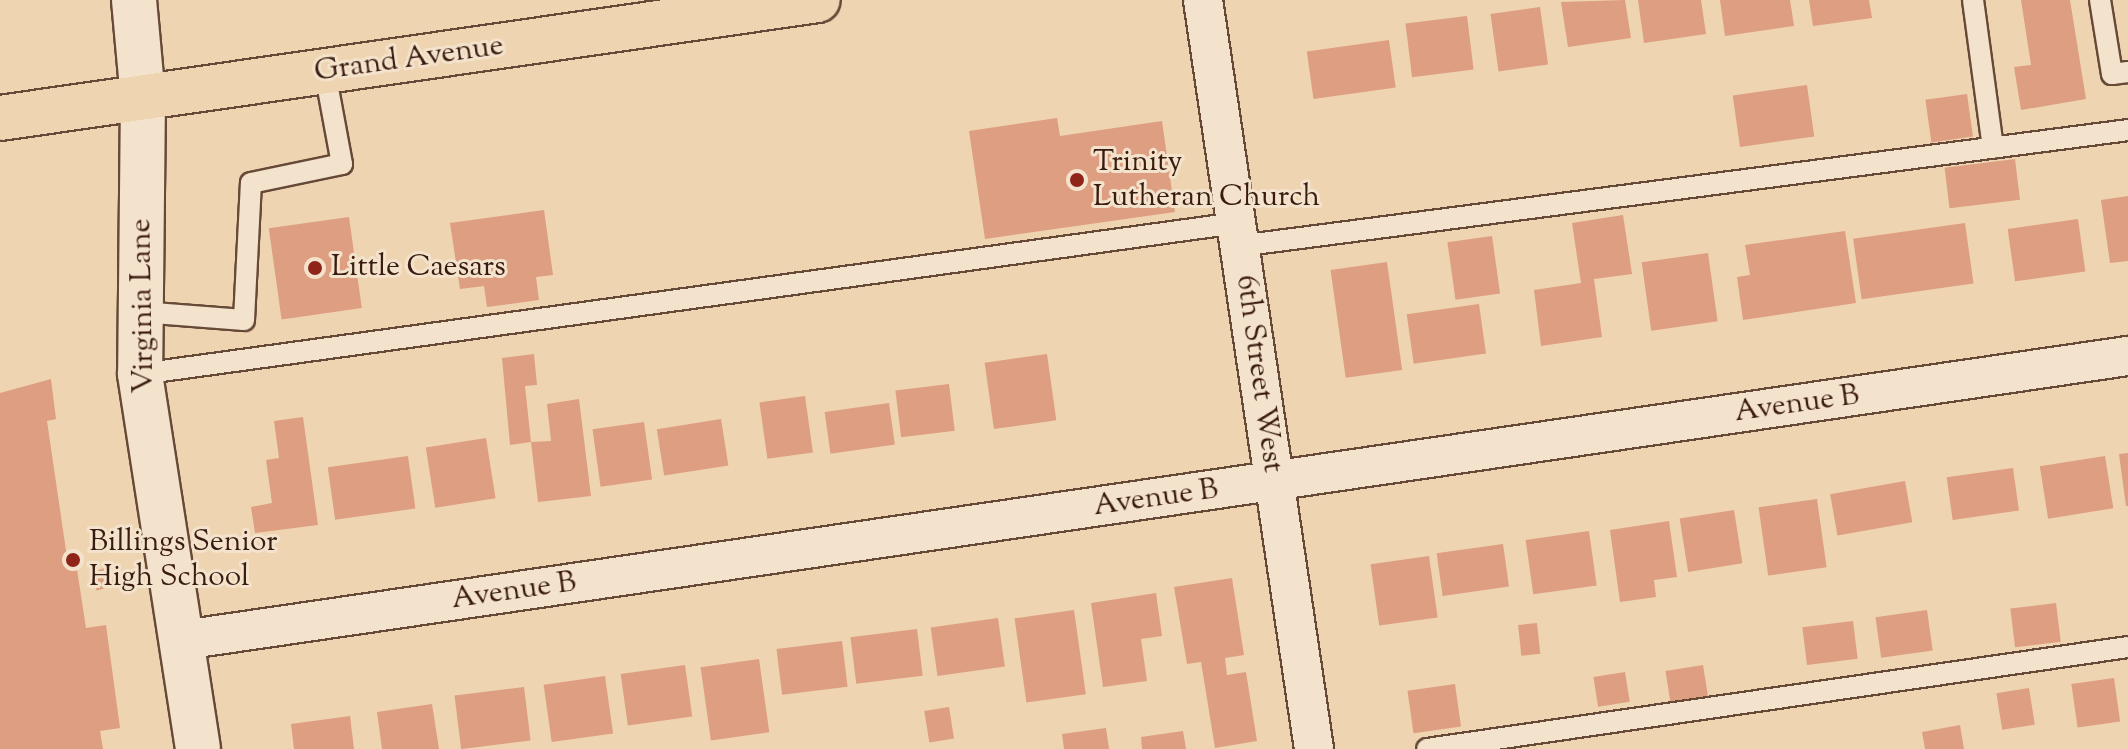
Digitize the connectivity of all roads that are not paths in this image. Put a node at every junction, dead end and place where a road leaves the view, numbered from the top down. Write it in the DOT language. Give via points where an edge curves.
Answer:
graph roads {
  1 [pos="134,0"];
  2 [pos="818,0"];
  3 [pos="1203,0"];
  4 [pos="1973,0"];
  5 [pos="2100,0"];
  6 [pos="325,72"];
  7 [pos="2128,72"];
  8 [pos="143,98"];
  9 [pos="0,118"];
  10 [pos="2128,130"];
  11 [pos="1993,148"];
  12 [pos="1237,234"];
  13 [pos="141,312"];
  14 [pos="2128,356"];
  15 [pos="140,374"];
  16 [pos="1274,481"];
  17 [pos="183,640"];
  18 [pos="2128,647"];
  19 [pos="198,749"];
  20 [pos="1314,749"];
  21 [pos="1427,749"];
  1 -- 8 [label="street, Virginia Lane"];
  2 -- 6 [label="main road, Grand Avenue"];
  3 -- 12 [label="street, 6th Street West"];
  4 -- 11 [label="lane"];
  5 -- 7 [label="lane" via="2112,74"];
  6 -- 8 [label="main road, Grand Avenue"];
  6 -- 13 [label="lane" via="342,164 251,183 244,320"];
  8 -- 9 [label="main road, Grand Avenue"];
  8 -- 13 [label="street, Virginia Lane"];
  10 -- 11 [label="lane"];
  11 -- 12 [label="lane"];
  12 -- 15 [label="lane"];
  12 -- 16 [label="street, 6th Street West"];
  13 -- 15 [label="street, Virginia Lane"];
  14 -- 16 [label="street, Avenue B"];
  15 -- 17 [label="street, Virginia Lane"];
  16 -- 17 [label="street, Avenue B"];
  16 -- 20 [label="street, 6th Street West"];
  17 -- 19 [label="street, Virginia Lane"];
  18 -- 21 [label="lane"];
}
